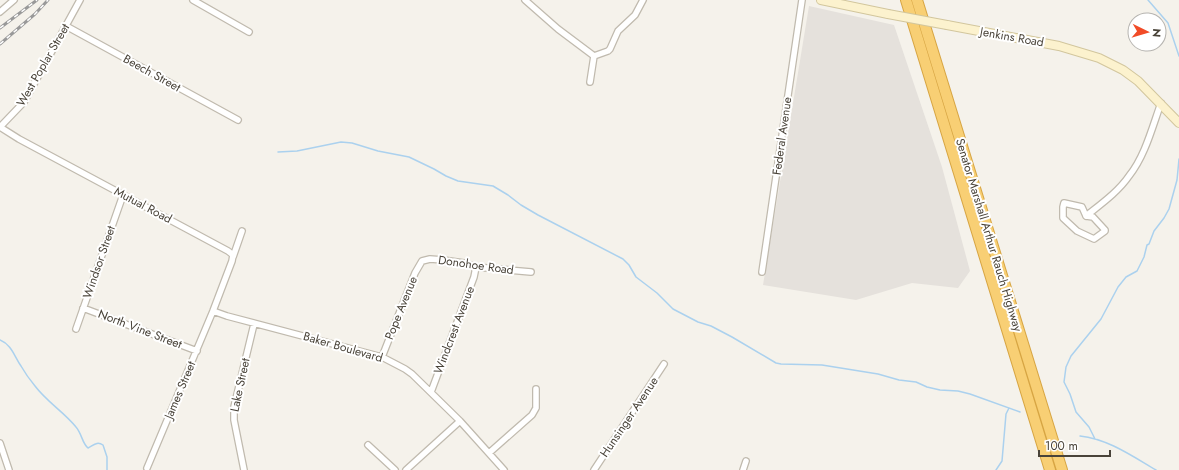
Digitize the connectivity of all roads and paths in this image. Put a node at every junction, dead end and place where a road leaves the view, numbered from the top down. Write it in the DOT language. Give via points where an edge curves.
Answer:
graph roads {
  1 [pos="14,0"];
  2 [pos="80,0"];
  3 [pos="193,0"];
  4 [pos="525,0"];
  5 [pos="643,0"];
  6 [pos="802,0"];
  7 [pos="821,0"];
  8 [pos="906,0"];
  9 [pos="917,0"];
  10 [pos="0,12"];
  11 [pos="66,26"];
  12 [pos="249,32"];
  13 [pos="594,56"];
  14 [pos="590,82"];
  15 [pos="1161,103"];
  16 [pos="238,120"];
  17 [pos="1179,123"];
  18 [pos="0,127"];
  19 [pos="123,194"];
  20 [pos="1086,216"];
  21 [pos="242,231"];
  22 [pos="233,257"];
  23 [pos="422,261"];
  24 [pos="476,267"];
  25 [pos="531,272"];
  26 [pos="762,272"];
  27 [pos="83,308"];
  28 [pos="213,311"];
  29 [pos="254,324"];
  30 [pos="76,329"];
  31 [pos="197,351"];
  32 [pos="382,357"];
  33 [pos="664,364"];
  34 [pos="536,389"];
  35 [pos="431,392"];
  36 [pos="460,421"];
  37 [pos="0,443"];
  38 [pos="368,445"];
  39 [pos="489,453"];
  40 [pos="746,461"];
  41 [pos="147,468"];
  42 [pos="9,470"];
  43 [pos="244,470"];
  44 [pos="395,470"];
  45 [pos="406,470"];
  46 [pos="504,470"];
  47 [pos="594,470"];
  48 [pos="743,470"];
  49 [pos="1050,470"];
  50 [pos="1062,470"];
  1 -- 10 [label="street"];
  2 -- 11 [label="street, West Poplar Street"];
  3 -- 12 [label="street"];
  4 -- 13 [label="street"];
  5 -- 13 [label="street" via="635,15 618,31 610,49"];
  6 -- 26 [label="street, Federal Avenue"];
  7 -- 15 [label="street, Jenkins Road, bridge" via="1090,54 1123,70"];
  8 -- 49 [label="highway, Senator Marshall Arthur Rauch Highway"];
  9 -- 50 [label="highway, Senator Marshall Arthur Rauch Highway"];
  11 -- 16 [label="street, Beech Street"];
  11 -- 18 [label="street, West Poplar Street" via="24,102"];
  13 -- 14 [label="street"];
  15 -- 17 [label="street, Jenkins Road"];
  15 -- 20 [label="street" via="1130,176"];
  18 -- 19 [label="street, Mutual Road"];
  19 -- 22 [label="street, Mutual Road" via="228,251"];
  19 -- 27 [label="street, Windsor Street"];
  20 -- 20 [label="street" via="1093,217 1105,230 1094,239 1077,232 1063,218 1064,204 1082,207"];
  21 -- 22 [label="street"];
  22 -- 28 [label="street"];
  23 -- 24 [label="street, Donohoe Road" via="443,260"];
  23 -- 32 [label="street, Pope Avenue"];
  24 -- 25 [label="street, Donohoe Road"];
  24 -- 35 [label="street, Windcrest Avenue"];
  27 -- 30 [label="street, Windsor Street"];
  27 -- 31 [label="street, North Vine Street"];
  28 -- 29 [label="street, Baker Boulevard"];
  28 -- 31 [label="street, James Street"];
  29 -- 32 [label="street, Baker Boulevard"];
  29 -- 43 [label="street, Lake Street" via="234,407 234,420"];
  31 -- 41 [label="street, James Street"];
  32 -- 35 [label="street, Baker Boulevard" via="405,369"];
  33 -- 47 [label="street, Hunsinger Avenue"];
  34 -- 39 [label="street" via="536,408 532,415"];
  35 -- 36 [label="street, Baker Boulevard"];
  36 -- 39 [label="street, Baker Boulevard"];
  36 -- 45 [label="street"];
  37 -- 42 [label="street"];
  38 -- 44 [label="street"];
  39 -- 46 [label="street, Baker Boulevard"];
  40 -- 48 [label="street"];
}
